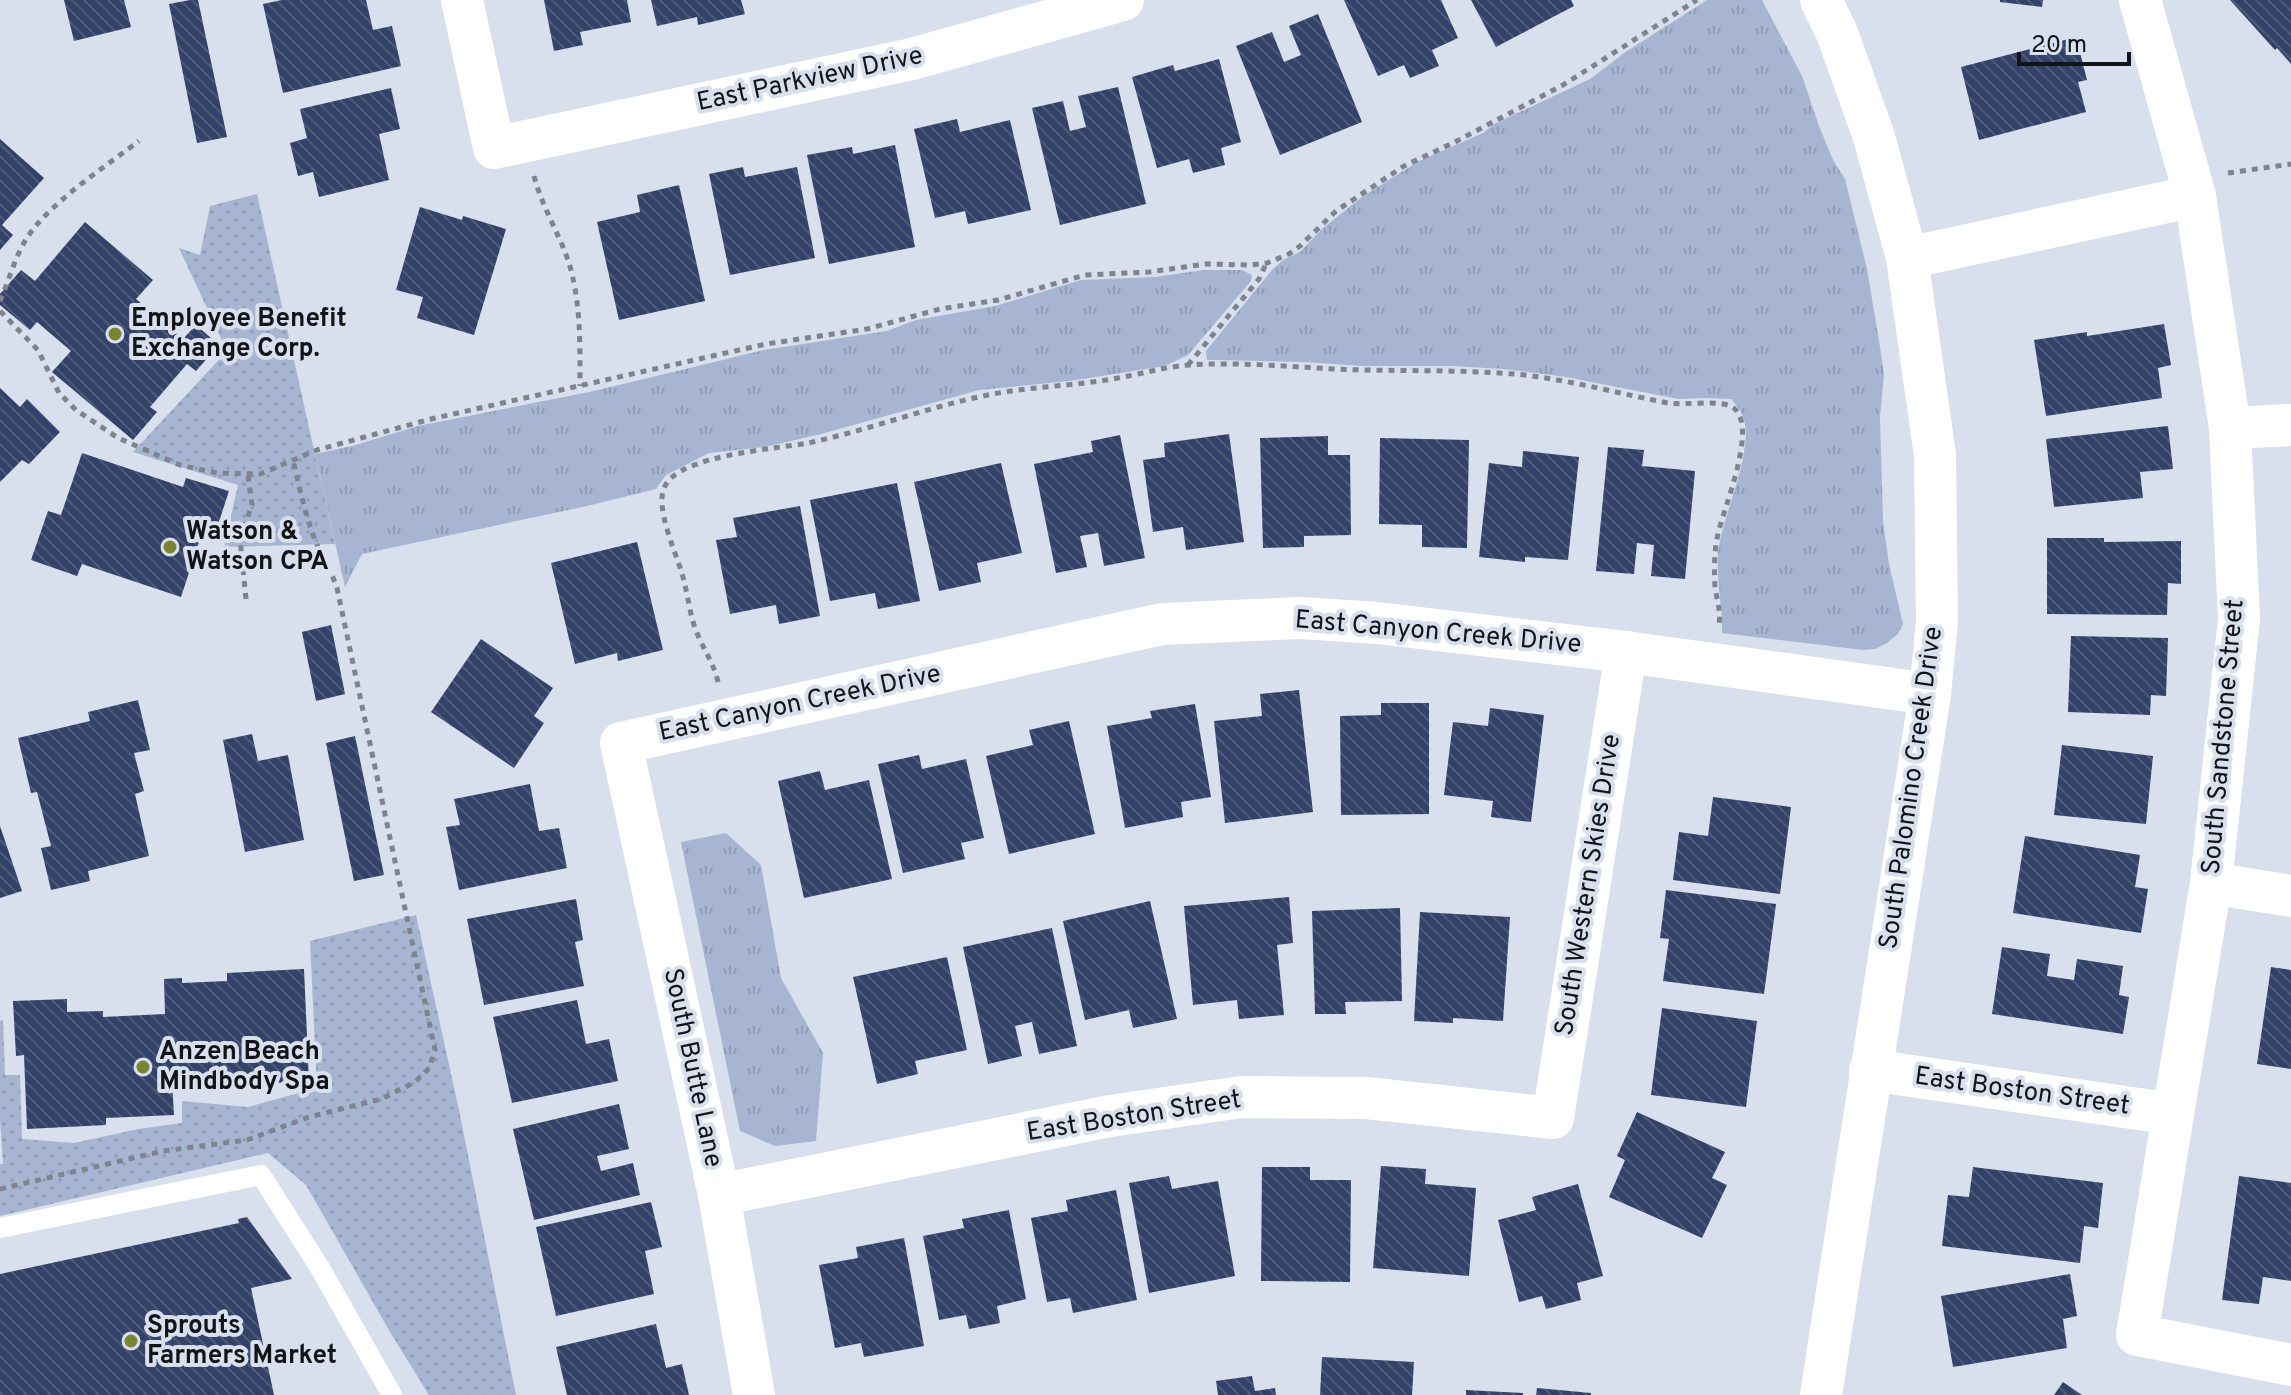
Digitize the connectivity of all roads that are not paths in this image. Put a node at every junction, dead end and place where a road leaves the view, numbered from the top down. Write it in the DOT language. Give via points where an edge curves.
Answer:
graph roads {
  1 [pos="462,0"];
  2 [pos="1123,0"];
  3 [pos="1821,0"];
  4 [pos="2140,0"];
  5 [pos="2211,184"];
  6 [pos="1907,258"];
  7 [pos="2291,425"];
  8 [pos="2230,428"];
  9 [pos="1626,652"];
  10 [pos="1930,694"];
  11 [pos="621,743"];
  12 [pos="2211,883"];
  13 [pos="2291,896"];
  14 [pos="1870,1070"];
  15 [pos="2173,1114"];
  16 [pos="1553,1118"];
  17 [pos="719,1195"];
  18 [pos="0,1228"];
  19 [pos="2291,1365"];
  20 [pos="392,1395"];
  21 [pos="754,1395"];
  22 [pos="1821,1395"];
  1 -- 2 [label="street, East Parkview Drive" via="494,148 912,59"];
  3 -- 6 [label="street, South Palomino Creek Drive" via="1874,137"];
  4 -- 5 [label="street, South Sandstone Street"];
  5 -- 6 [label="street"];
  5 -- 8 [label="street, South Sandstone Street"];
  6 -- 10 [label="street, South Palomino Creek Drive" via="1935,455 1937,621"];
  7 -- 8 [label="street"];
  8 -- 12 [label="street, South Sandstone Street" via="2239,619"];
  9 -- 10 [label="street, East Canyon Creek Drive"];
  9 -- 11 [label="street, East Canyon Creek Drive" via="1300,618 1162,624"];
  9 -- 16 [label="street, South Western Skies Drive"];
  10 -- 14 [label="street, South Palomino Creek Drive"];
  11 -- 17 [label="street, South Butte Lane"];
  12 -- 13 [label="street"];
  12 -- 15 [label="street, South Sandstone Street"];
  14 -- 15 [label="street, East Boston Street"];
  14 -- 22 [label="street, South Palomino Creek Drive"];
  15 -- 19 [label="street, South Sandstone Street" via="2137,1335"];
  16 -- 17 [label="street, East Boston Street" via="1366,1098 1241,1097 1110,1116"];
  17 -- 21 [label="street, South Butte Lane"];
  18 -- 20 [label="lane" via="261,1175"];
}
